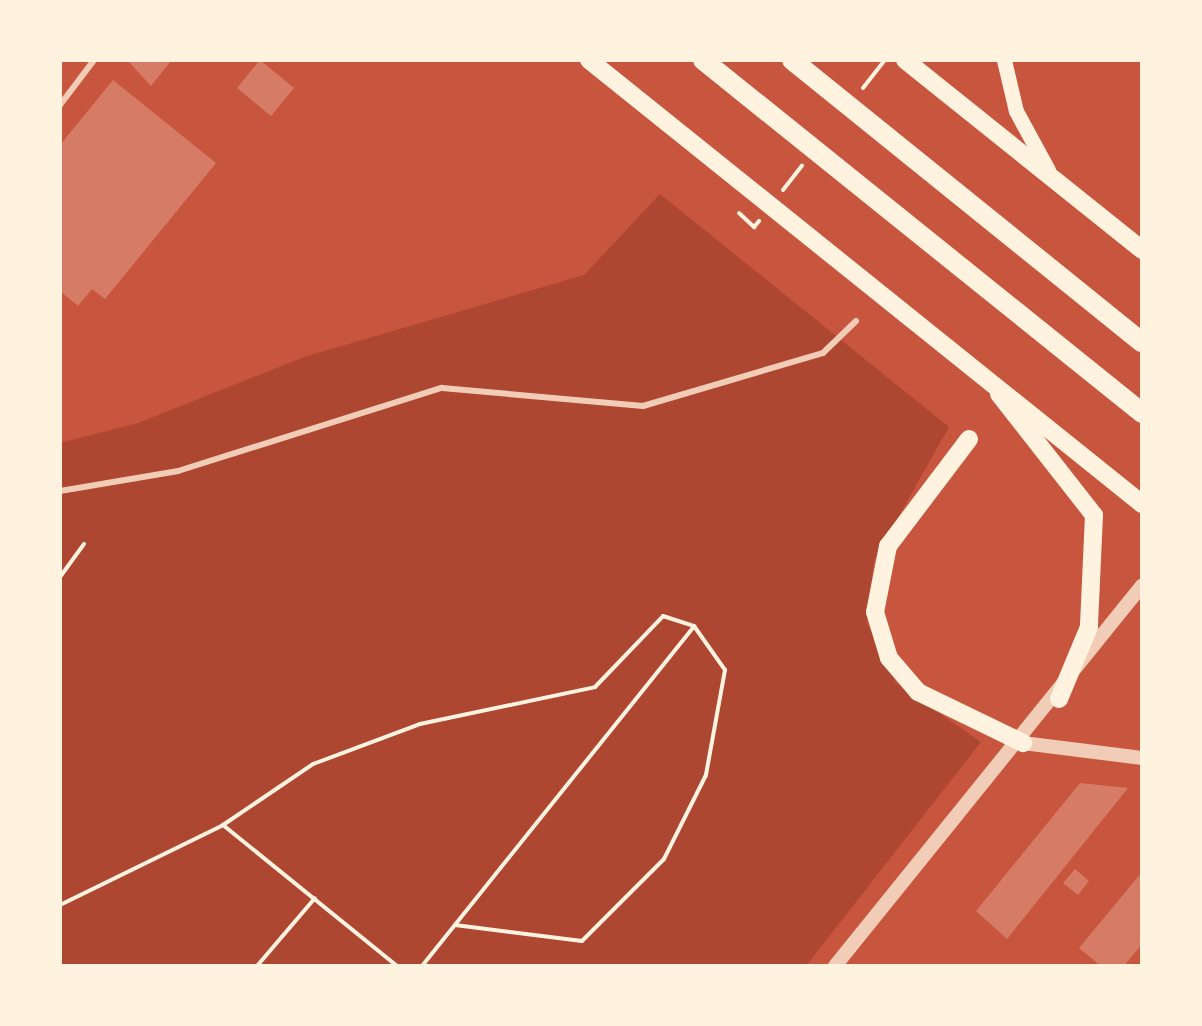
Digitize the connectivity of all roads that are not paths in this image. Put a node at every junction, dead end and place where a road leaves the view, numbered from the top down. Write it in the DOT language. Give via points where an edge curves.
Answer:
graph roads {
  1 [pos="94,60"];
  2 [pos="589,60"];
  3 [pos="703,60"];
  4 [pos="792,60"];
  5 [pos="905,60"];
  6 [pos="1004,60"];
  7 [pos="60,105"];
  8 [pos="1056,182"];
  9 [pos="1142,250"];
  10 [pos="856,321"];
  11 [pos="1142,342"];
  12 [pos="998,388"];
  13 [pos="1142,413"];
  14 [pos="968,440"];
  15 [pos="60,491"];
  16 [pos="1142,504"];
  17 [pos="1142,586"];
  18 [pos="1059,698"];
  19 [pos="1023,742"];
  20 [pos="1142,758"];
  21 [pos="835,966"];
  1 -- 7 [label="lane"];
  2 -- 12 [label="main road"];
  3 -- 13 [label="highway"];
  4 -- 11 [label="highway"];
  5 -- 8 [label="main road"];
  6 -- 8 [label="main road" via="1023,128"];
  8 -- 9 [label="main road"];
  10 -- 15 [label="lane" via="823,353 644,406 442,388 178,471"];
  12 -- 16 [label="main road"];
  12 -- 18 [label="main road" via="1002,406 1064,468 1094,515 1090,628"];
  14 -- 19 [label="main road" via="888,546 875,612 889,658 918,692"];
  17 -- 18 [label="street"];
  18 -- 19 [label="street"];
  19 -- 20 [label="street"];
  19 -- 21 [label="street"];
}
